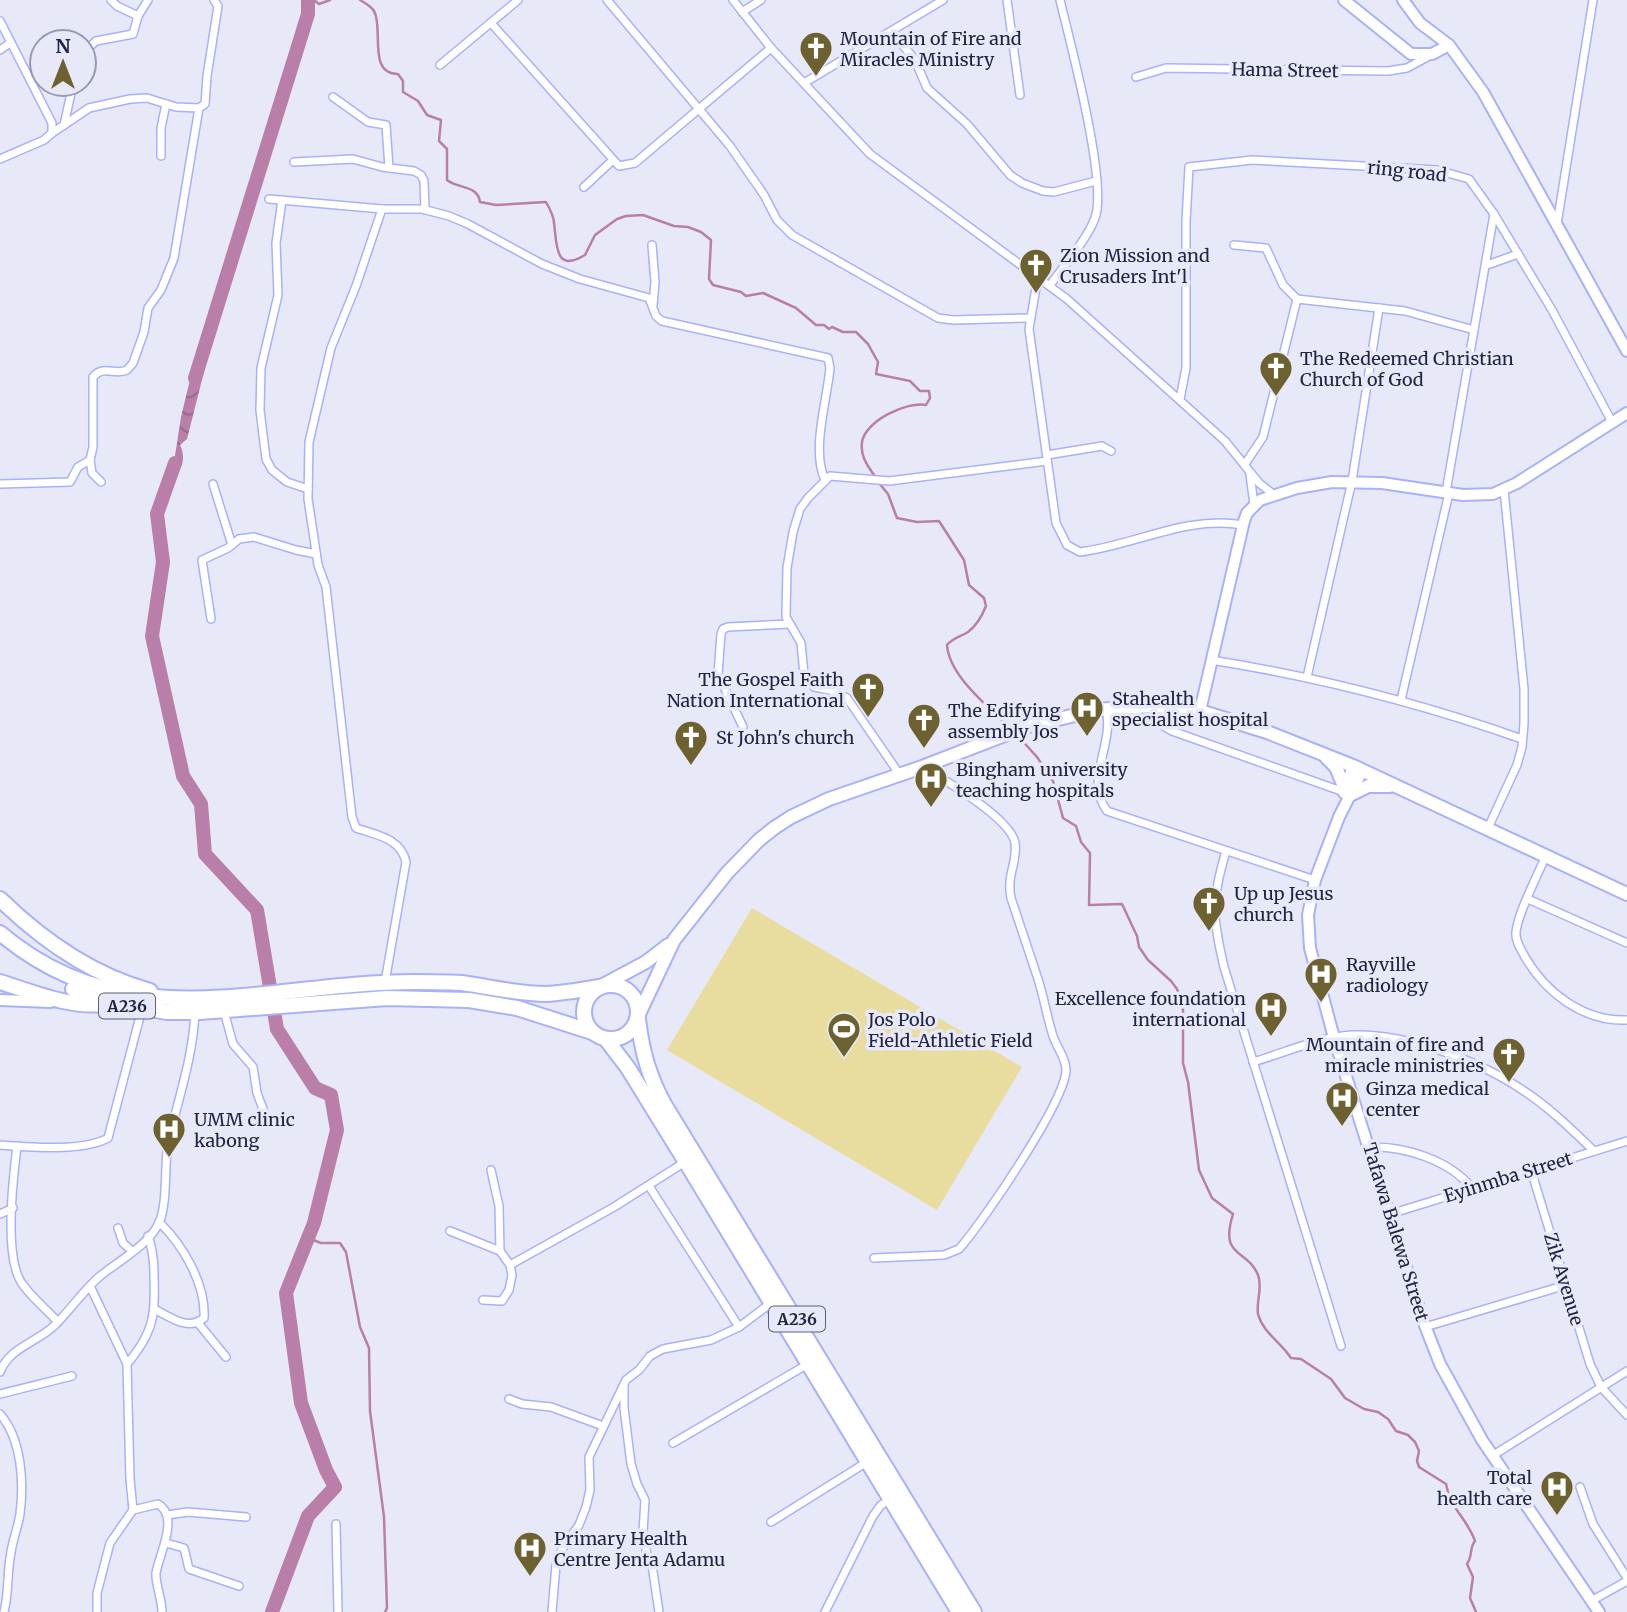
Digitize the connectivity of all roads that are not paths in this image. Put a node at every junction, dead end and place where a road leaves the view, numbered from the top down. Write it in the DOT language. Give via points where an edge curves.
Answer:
graph roads {
  1 [pos="111,0"];
  2 [pos="148,0"];
  3 [pos="214,0"];
  4 [pos="518,0"];
  5 [pos="607,0"];
  6 [pos="733,0"];
  7 [pos="761,0"];
  8 [pos="943,0"];
  9 [pos="1007,0"];
  10 [pos="1060,0"];
  11 [pos="1344,0"];
  12 [pos="1403,0"];
  13 [pos="1593,0"];
  14 [pos="742,12"];
  15 [pos="138,16"];
  16 [pos="0,21"];
  17 [pos="491,23"];
  18 [pos="892,32"];
  19 [pos="98,41"];
  20 [pos="10,43"];
  21 [pos="1449,44"];
  22 [pos="771,48"];
  23 [pos="0,50"];
  24 [pos="1432,54"];
  25 [pos="440,65"];
  26 [pos="1136,77"];
  27 [pos="804,83"];
  28 [pos="1020,94"];
  29 [pos="333,97"];
  30 [pos="70,98"];
  31 [pos="166,104"];
  32 [pos="199,108"];
  33 [pos="698,108"];
  34 [pos="64,125"];
  35 [pos="52,133"];
  36 [pos="161,156"];
  37 [pos="0,159"];
  38 [pos="613,160"];
  39 [pos="294,162"];
  40 [pos="389,168"];
  41 [pos="1096,181"];
  42 [pos="584,187"];
  43 [pos="269,199"];
  44 [pos="282,200"];
  45 [pos="382,209"];
  46 [pos="425,210"];
  47 [pos="1494,214"];
  48 [pos="1556,224"];
  49 [pos="652,245"];
  50 [pos="1234,245"];
  51 [pos="1518,254"];
  52 [pos="1487,265"];
  53 [pos="1038,276"];
  54 [pos="1050,285"];
  55 [pos="1297,299"];
  56 [pos="653,306"];
  57 [pos="1379,308"];
  58 [pos="1030,318"];
  59 [pos="1474,330"];
  60 [pos="1627,351"];
  61 [pos="1180,400"];
  62 [pos="1627,413"];
  63 [pos="1612,422"];
  64 [pos="1111,451"];
  65 [pos="1047,458"];
  66 [pos="90,460"];
  67 [pos="1247,467"];
  68 [pos="825,480"];
  69 [pos="1352,481"];
  70 [pos="101,482"];
  71 [pos="0,484"];
  72 [pos="213,484"];
  73 [pos="307,489"];
  74 [pos="1504,490"];
  75 [pos="1447,493"];
  76 [pos="1273,494"];
  77 [pos="1254,505"];
  78 [pos="1243,525"];
  79 [pos="232,545"];
  80 [pos="316,554"];
  81 [pos="211,619"];
  82 [pos="789,624"];
  83 [pos="1212,660"];
  84 [pos="1307,677"];
  85 [pos="1401,700"];
  86 [pos="1151,706"];
  87 [pos="1106,709"];
  88 [pos="1200,711"];
  89 [pos="743,727"];
  90 [pos="1522,738"];
  91 [pos="1317,751"];
  92 [pos="922,767"];
  93 [pos="1358,768"];
  94 [pos="900,775"];
  95 [pos="1397,786"];
  96 [pos="1347,792"];
  97 [pos="1488,828"];
  98 [pos="1226,851"];
  99 [pos="1546,855"];
  100 [pos="1315,880"];
  101 [pos="1627,894"];
  102 [pos="1528,900"];
  103 [pos="3,906"];
  104 [pos="674,940"];
  105 [pos="1627,943"];
  106 [pos="5,944"];
  107 [pos="0,982"];
  108 [pos="386,982"];
  109 [pos="601,986"];
  110 [pos="207,998"];
  111 [pos="285,998"];
  112 [pos="0,1000"];
  113 [pos="255,1001"];
  114 [pos="116,1003"];
  115 [pos="81,1004"];
  116 [pos="142,1009"];
  117 [pos="224,1011"];
  118 [pos="195,1012"];
  119 [pos="638,1016"];
  120 [pos="1627,1020"];
  121 [pos="592,1032"];
  122 [pos="1334,1038"];
  123 [pos="606,1039"];
  124 [pos="1253,1062"];
  125 [pos="265,1117"];
  126 [pos="1627,1140"];
  127 [pos="0,1145"];
  128 [pos="17,1146"];
  129 [pos="1370,1147"];
  130 [pos="1594,1151"];
  131 [pos="686,1161"];
  132 [pos="491,1170"];
  133 [pos="1531,1170"];
  134 [pos="649,1186"];
  135 [pos="1472,1188"];
  136 [pos="13,1208"];
  137 [pos="0,1214"];
  138 [pos="1390,1214"];
  139 [pos="159,1222"];
  140 [pos="118,1228"];
  141 [pos="450,1231"];
  142 [pos="148,1236"];
  143 [pos="132,1251"];
  144 [pos="500,1251"];
  145 [pos="874,1258"];
  146 [pos="510,1265"];
  147 [pos="1566,1285"];
  148 [pos="90,1286"];
  149 [pos="483,1300"];
  150 [pos="772,1303"];
  151 [pos="156,1310"];
  152 [pos="58,1322"];
  153 [pos="198,1323"];
  154 [pos="739,1327"];
  155 [pos="1425,1327"];
  156 [pos="1341,1346"];
  157 [pos="226,1357"];
  158 [pos="2,1362"];
  159 [pos="808,1363"];
  160 [pos="127,1364"];
  161 [pos="0,1371"];
  162 [pos="1627,1371"];
  163 [pos="72,1376"];
  164 [pos="624,1385"];
  165 [pos="1601,1387"];
  166 [pos="0,1394"];
  167 [pos="509,1399"];
  168 [pos="0,1415"];
  169 [pos="1627,1415"];
  170 [pos="603,1426"];
  171 [pos="673,1443"];
  172 [pos="1492,1456"];
  173 [pos="867,1462"];
  174 [pos="1580,1487"];
  175 [pos="897,1495"];
  176 [pos="133,1510"];
  177 [pos="167,1515"];
  178 [pos="246,1517"];
  179 [pos="771,1522"];
  180 [pos="336,1524"];
  181 [pos="166,1543"];
  182 [pos="1627,1579"];
  183 [pos="239,1586"];
  184 [pos="1591,1601"];
  185 [pos="4,1612"];
  186 [pos="97,1612"];
  187 [pos="162,1612"];
  188 [pos="338,1612"];
  189 [pos="552,1612"];
  190 [pos="659,1612"];
  191 [pos="825,1612"];
  192 [pos="959,1612"];
  193 [pos="974,1612"];
  194 [pos="1599,1612"];
  1 -- 15 [label="street"];
  2 -- 15 [label="street"];
  3 -- 32 [label="street" via="218,6 205,104"];
  4 -- 17 [label="street"];
  5 -- 33 [label="street"];
  6 -- 14 [label="street"];
  7 -- 14 [label="street"];
  8 -- 18 [label="street"];
  9 -- 28 [label="street"];
  10 -- 41 [label="street"];
  11 -- 24 [label="street" via="1411,54"];
  12 -- 21 [label="street" via="1420,23"];
  13 -- 48 [label="street"];
  14 -- 22 [label="street"];
  15 -- 19 [label="street" via="133,34"];
  16 -- 20 [label="street"];
  17 -- 25 [label="street"];
  17 -- 38 [label="street"];
  18 -- 27 [label="street"];
  18 -- 41 [label="street" via="908,49 932,94 967,124 1016,179 1054,192"];
  20 -- 23 [label="street"];
  20 -- 35 [label="street" via="52,123"];
  21 -- 24 [label="street"];
  21 -- 48 [label="street" via="1483,92"];
  22 -- 27 [label="street"];
  22 -- 33 [label="street"];
  24 -- 26 [label="street, Hama Street" via="1408,68 1388,71 1166,68"];
  27 -- 53 [label="street" via="870,154"];
  29 -- 40 [label="street" via="368,122 386,125"];
  30 -- 34 [label="street"];
  31 -- 32 [label="street"];
  31 -- 34 [label="street" via="147,98 108,102"];
  31 -- 36 [label="street"];
  32 -- 66 [label="street" via="174,258 148,308 133,363 122,372 105,369 93,377"];
  33 -- 38 [label="street" via="635,163 619,166"];
  33 -- 58 [label="street" via="792,235 938,318"];
  34 -- 35 [label="street"];
  35 -- 37 [label="street"];
  38 -- 42 [label="street"];
  39 -- 40 [label="street" via="352,159"];
  40 -- 46 [label="street" via="421,175"];
  41 -- 54 [label="street" via="1095,218"];
  43 -- 44 [label="street"];
  44 -- 45 [label="street"];
  44 -- 73 [label="street" via="276,243 278,295 261,368 260,410 272,470"];
  45 -- 46 [label="street"];
  45 -- 73 [label="street" via="331,348 309,442"];
  46 -- 56 [label="street" via="468,224 580,279 641,294"];
  47 -- 51 [label="street, ring road"];
  47 -- 52 [label="street"];
  47 -- 61 [label="street, ring road" via="1469,179 1437,170 1252,160 1189,167 1186,368"];
  48 -- 60 [label="street"];
  49 -- 56 [label="street"];
  50 -- 55 [label="street" via="1266,248 1283,285"];
  51 -- 52 [label="street"];
  51 -- 63 [label="street, ring road"];
  52 -- 59 [label="street"];
  53 -- 54 [label="street"];
  53 -- 58 [label="street"];
  54 -- 61 [label="street"];
  55 -- 57 [label="street"];
  55 -- 67 [label="street" via="1263,438"];
  56 -- 68 [label="street" via="662,321 828,358 820,447"];
  57 -- 59 [label="street"];
  57 -- 69 [label="street"];
  58 -- 65 [label="street"];
  59 -- 75 [label="street"];
  61 -- 67 [label="street"];
  62 -- 63 [label="street"];
  63 -- 74 [label="street"];
  64 -- 65 [label="street" via="1102,446"];
  65 -- 68 [label="street" via="889,481 836,475"];
  65 -- 78 [label="street" via="1056,523 1075,551 1190,524"];
  66 -- 70 [label="street" via="92,473"];
  66 -- 71 [label="street" via="78,467 70,482"];
  67 -- 76 [label="street"];
  67 -- 77 [label="street"];
  68 -- 82 [label="street" via="800,509 793,532 785,609"];
  69 -- 75 [label="street"];
  69 -- 76 [label="street"];
  69 -- 84 [label="street"];
  72 -- 79 [label="street"];
  73 -- 80 [label="street"];
  74 -- 75 [label="street" via="1480,495"];
  74 -- 90 [label="street" via="1524,689"];
  75 -- 85 [label="street"];
  76 -- 77 [label="street"];
  77 -- 78 [label="street"];
  78 -- 83 [label="street"];
  79 -- 80 [label="street" via="254,537"];
  79 -- 81 [label="street" via="202,560"];
  80 -- 108 [label="street" via="326,587 354,823 356,828 394,842 406,862"];
  82 -- 89 [label="street" via="723,629 718,674"];
  82 -- 94 [label="street" via="801,643 807,680 814,687 847,698"];
  83 -- 84 [label="street"];
  83 -- 88 [label="street"];
  84 -- 85 [label="street"];
  85 -- 90 [label="street"];
  86 -- 87 [label="main road"];
  86 -- 88 [label="main road"];
  86 -- 96 [label="street" via="1158,723 1172,731"];
  87 -- 92 [label="main road" via="1025,727"];
  87 -- 98 [label="street" via="1109,733 1099,789 1107,811"];
  88 -- 91 [label="main road"];
  90 -- 97 [label="street" via="1517,765"];
  91 -- 93 [label="main road"];
  91 -- 96 [label="main road" via="1336,767"];
  92 -- 94 [label="main road"];
  92 -- 145 [label="street" via="1006,825 1015,841 1008,884 1058,1052 1065,1060 1065,1076 1033,1141 960,1249 944,1255"];
  93 -- 95 [label="main road"];
  93 -- 96 [label="street, Tafawa Balewa Street"];
  94 -- 104 [label="main road" via="821,803 774,828 727,873"];
  95 -- 96 [label="main road"];
  95 -- 97 [label="main road"];
  96 -- 100 [label="street, Tafawa Balewa Street"];
  97 -- 99 [label="main road"];
  98 -- 100 [label="street"];
  98 -- 124 [label="street" via="1215,892 1214,919"];
  99 -- 101 [label="main road"];
  99 -- 102 [label="street"];
  100 -- 122 [label="street, Tafawa Balewa Street" via="1308,915 1310,948"];
  102 -- 105 [label="street"];
  102 -- 120 [label="street" via="1516,938 1535,973 1556,994 1585,1012"];
  103 -- 110 [label="highway" via="72,957 116,979 151,991"];
  104 -- 109 [label="main road" via="646,962"];
  104 -- 119 [label="main road"];
  106 -- 110 [label="highway, A236" via="108,991 159,999"];
  106 -- 114 [label="highway, A236" via="67,986"];
  107 -- 115 [label="highway"];
  108 -- 109 [label="highway, A236" via="459,983 546,994"];
  108 -- 111 [label="highway, A236"];
  109 -- 119 [label="highway, A236" via="626,989 634,997"];
  109 -- 121 [label="highway" via="584,1005"];
  110 -- 113 [label="highway, A236"];
  111 -- 113 [label="highway, A236"];
  111 -- 121 [label="highway, A236" via="469,1000 517,1008"];
  112 -- 115 [label="street"];
  113 -- 117 [label="highway, A236"];
  114 -- 115 [label="highway"];
  114 -- 116 [label="highway, A236"];
  116 -- 118 [label="highway, A236"];
  116 -- 128 [label="street" via="108,1138 99,1143"];
  117 -- 118 [label="highway, A236"];
  117 -- 125 [label="street" via="233,1044 253,1067"];
  118 -- 139 [label="street" via="190,1064 168,1144"];
  119 -- 123 [label="highway" via="629,1033"];
  119 -- 175 [label="highway, A236" via="645,1061 665,1106"];
  121 -- 123 [label="highway, A236"];
  122 -- 124 [label="street"];
  122 -- 129 [label="street, Tafawa Balewa Street"];
  122 -- 130 [label="street" via="1391,1038 1479,1066 1525,1091"];
  123 -- 131 [label="highway, A236"];
  124 -- 156 [label="street"];
  126 -- 130 [label="street, Eyinmba Street"];
  127 -- 128 [label="street"];
  128 -- 136 [label="street"];
  129 -- 135 [label="street" via="1385,1146 1424,1157"];
  129 -- 138 [label="street, Tafawa Balewa Street"];
  130 -- 133 [label="street, Eyinmba Street"];
  131 -- 134 [label="street"];
  131 -- 150 [label="highway, A236"];
  132 -- 144 [label="street" via="499,1206"];
  133 -- 135 [label="street, Eyinmba Street"];
  133 -- 147 [label="street, Zik Avenue"];
  134 -- 146 [label="street"];
  134 -- 154 [label="street"];
  135 -- 138 [label="street, Eyinmba Street"];
  136 -- 137 [label="street"];
  136 -- 152 [label="street" via="15,1268"];
  138 -- 155 [label="street, Tafawa Balewa Street"];
  139 -- 142 [label="street"];
  139 -- 153 [label="street" via="173,1235 205,1298 204,1318"];
  140 -- 143 [label="street" via="123,1243"];
  141 -- 144 [label="street"];
  142 -- 143 [label="street"];
  142 -- 151 [label="street" via="155,1255"];
  143 -- 148 [label="street"];
  144 -- 146 [label="street"];
  146 -- 149 [label="street" via="509,1290 502,1301"];
  147 -- 155 [label="street"];
  147 -- 165 [label="street, Zik Avenue"];
  148 -- 152 [label="street"];
  148 -- 160 [label="street"];
  150 -- 154 [label="street"];
  150 -- 159 [label="highway, A236"];
  151 -- 153 [label="street" via="181,1323"];
  151 -- 160 [label="street" via="143,1343"];
  152 -- 158 [label="street"];
  153 -- 157 [label="street"];
  154 -- 164 [label="street" via="711,1340 663,1349 650,1356"];
  155 -- 172 [label="street, Tafawa Balewa Street"];
  158 -- 161 [label="street"];
  159 -- 171 [label="street"];
  159 -- 173 [label="highway, A236"];
  160 -- 176 [label="street"];
  162 -- 165 [label="street"];
  163 -- 166 [label="street"];
  164 -- 170 [label="street"];
  164 -- 190 [label="street" via="631,1464 645,1500 643,1532"];
  165 -- 169 [label="street"];
  165 -- 172 [label="street"];
  167 -- 170 [label="street" via="551,1407"];
  168 -- 185 [label="street" via="14,1440 21,1493"];
  170 -- 189 [label="street" via="589,1457 586,1507 556,1565"];
  172 -- 184 [label="street, Tafawa Balewa Street"];
  173 -- 175 [label="highway, A236"];
  173 -- 179 [label="street"];
  174 -- 182 [label="street" via="1593,1524"];
  175 -- 191 [label="street" via="873,1516"];
  175 -- 192 [label="highway, A236"];
  175 -- 193 [label="highway, A236"];
  176 -- 177 [label="street" via="161,1505"];
  176 -- 186 [label="street" via="110,1543 97,1593"];
  177 -- 178 [label="street" via="188,1512"];
  177 -- 181 [label="street"];
  180 -- 188 [label="street"];
  181 -- 183 [label="street" via="184,1548 189,1569"];
  181 -- 187 [label="street" via="156,1578"];
  182 -- 184 [label="street"];
  184 -- 194 [label="street, Tafawa Balewa Street"];
}
